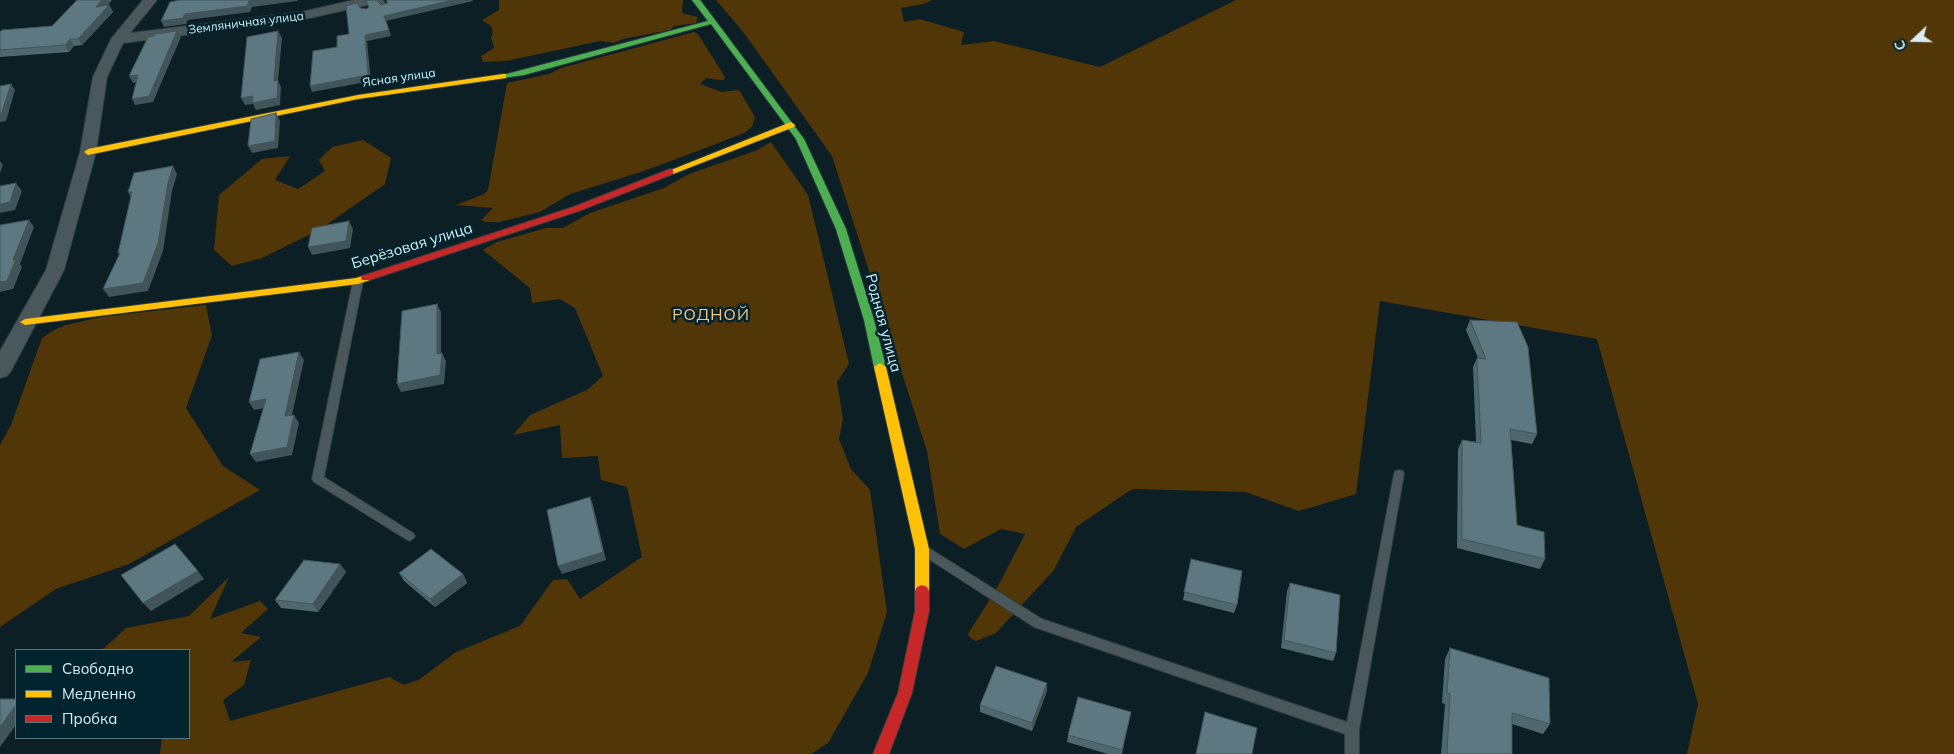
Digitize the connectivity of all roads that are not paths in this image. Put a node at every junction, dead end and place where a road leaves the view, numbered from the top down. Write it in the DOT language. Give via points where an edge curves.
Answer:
graph roads {
  1 [pos="150,0"];
  2 [pos="380,0"];
  3 [pos="696,0"];
  4 [pos="365,4"];
  5 [pos="385,8"];
  6 [pos="711,22"];
  7 [pos="118,39"];
  8 [pos="791,125"];
  9 [pos="88,152"];
  10 [pos="358,281"];
  11 [pos="25,322"];
  12 [pos="0,371"];
  13 [pos="1399,474"];
  14 [pos="409,536"];
  15 [pos="922,550"];
  16 [pos="905,692"];
  17 [pos="1352,730"];
  18 [pos="869,754"];
  19 [pos="881,754"];
  20 [pos="1352,754"];
  1 -- 7 [label="street"];
  2 -- 5 [label="lane"];
  3 -- 6 [label="street, Родная улица"];
  4 -- 7 [label="street, Земляничная улица" via="326,7 301,16"];
  6 -- 8 [label="street, Родная улица"];
  6 -- 9 [label="street, Ясная улица" via="524,73 367,96"];
  7 -- 9 [label="street" via="100,77"];
  8 -- 10 [label="street, Берёзовая улица" via="576,209"];
  8 -- 15 [label="street, Родная улица" via="844,238 869,320"];
  9 -- 11 [label="street" via="55,270"];
  10 -- 11 [label="street, Берёзовая улица"];
  10 -- 14 [label="lane" via="318,479"];
  11 -- 12 [label="street"];
  13 -- 17 [label="lane"];
  15 -- 16 [label="street, Родная улица" via="922,611"];
  15 -- 17 [label="lane" via="1038,623"];
  16 -- 18 [label="street, Родная улица"];
  16 -- 19 [label="street, Родная улица"];
  17 -- 20 [label="lane"];
}
